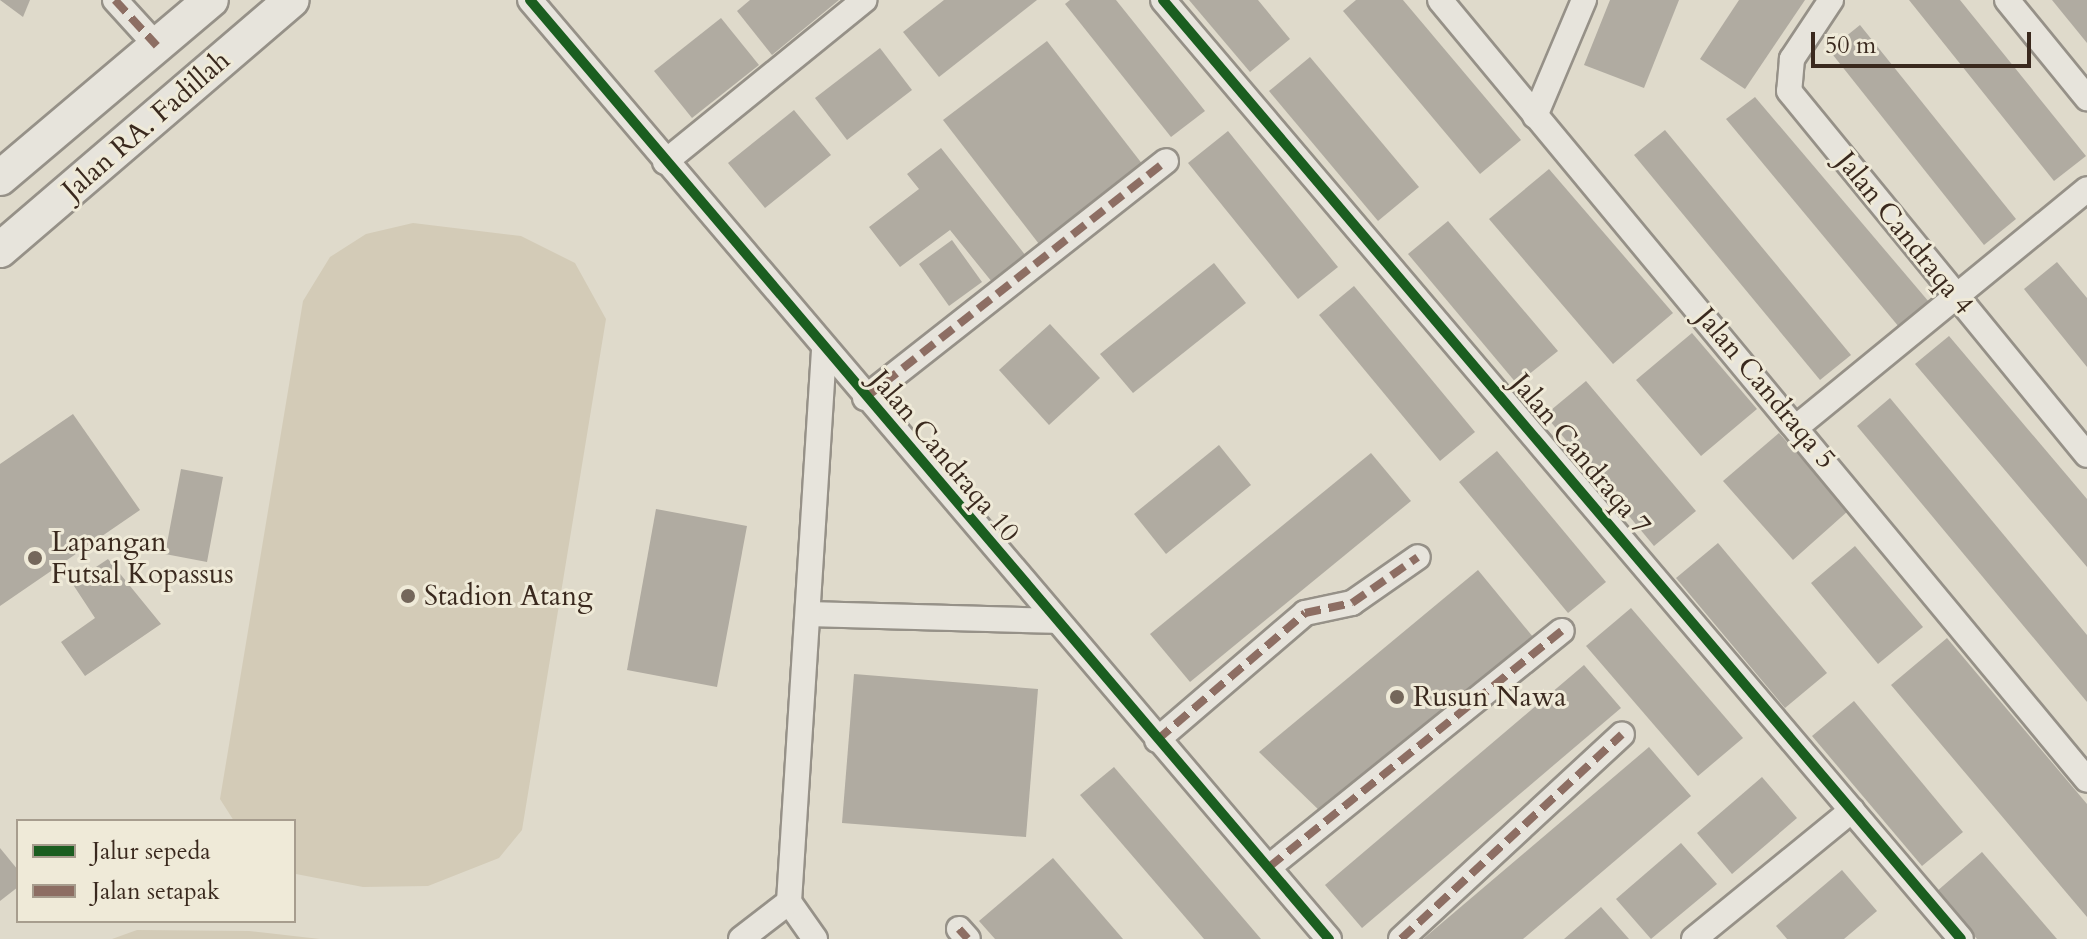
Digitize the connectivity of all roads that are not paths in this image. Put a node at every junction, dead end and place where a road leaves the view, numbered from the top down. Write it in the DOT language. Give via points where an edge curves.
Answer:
graph roads {
  1 [pos="115,0"];
  2 [pos="211,0"];
  3 [pos="292,0"];
  4 [pos="530,0"];
  5 [pos="864,0"];
  6 [pos="1163,0"];
  7 [pos="1440,0"];
  8 [pos="1584,0"];
  9 [pos="1831,0"];
  10 [pos="2007,0"];
  11 [pos="157,46"];
  12 [pos="2087,98"];
  13 [pos="1535,116"];
  14 [pos="1166,161"];
  15 [pos="665,162"];
  16 [pos="0,178"];
  17 [pos="2087,189"];
  18 [pos="0,250"];
  19 [pos="1956,294"];
  20 [pos="824,350"];
  21 [pos="865,398"];
  22 [pos="1799,425"];
  23 [pos="2087,455"];
  24 [pos="1418,557"];
  25 [pos="808,614"];
  26 [pos="1053,621"];
  27 [pos="1562,631"];
  28 [pos="1622,734"];
  29 [pos="1157,740"];
  30 [pos="2087,780"];
  31 [pos="1852,810"];
  32 [pos="1269,867"];
  33 [pos="789,902"];
  34 [pos="741,939"];
  35 [pos="815,939"];
  36 [pos="1329,939"];
  37 [pos="1401,939"];
  38 [pos="1694,939"];
  39 [pos="1961,939"];
  1 -- 11 [label="street"];
  2 -- 11 [label="main road, Jalan RA. Fadillah"];
  3 -- 18 [label="main road, Jalan RA. Fadillah"];
  4 -- 15 [label="street, Jalan Candraqa 10"];
  5 -- 15 [label="street"];
  6 -- 31 [label="street, Jalan Candraqa 7"];
  7 -- 13 [label="street, Jalan Candraqa 5"];
  8 -- 13 [label="street"];
  9 -- 19 [label="street, Jalan Candraqa 4" via="1792,59 1789,91"];
  10 -- 12 [label="street"];
  11 -- 16 [label="main road, Jalan RA. Fadillah"];
  13 -- 22 [label="street, Jalan Candraqa 5"];
  14 -- 21 [label="street"];
  15 -- 20 [label="street, Jalan Candraqa 10"];
  17 -- 19 [label="street"];
  19 -- 22 [label="street"];
  19 -- 23 [label="street, Jalan Candraqa 4"];
  20 -- 21 [label="street, Jalan Candraqa 10"];
  20 -- 25 [label="street"];
  21 -- 26 [label="street, Jalan Candraqa 10"];
  22 -- 30 [label="street, Jalan Candraqa 5"];
  24 -- 29 [label="street" via="1352,603 1305,613"];
  25 -- 26 [label="street"];
  25 -- 33 [label="street"];
  26 -- 29 [label="street, Jalan Candraqa 10"];
  27 -- 32 [label="street"];
  28 -- 37 [label="street"];
  29 -- 32 [label="street, Jalan Candraqa 10"];
  31 -- 38 [label="street"];
  31 -- 39 [label="street, Jalan Candraqa 7"];
  32 -- 36 [label="street, Jalan Candraqa 10"];
  33 -- 34 [label="street"];
  33 -- 35 [label="street"];
}
